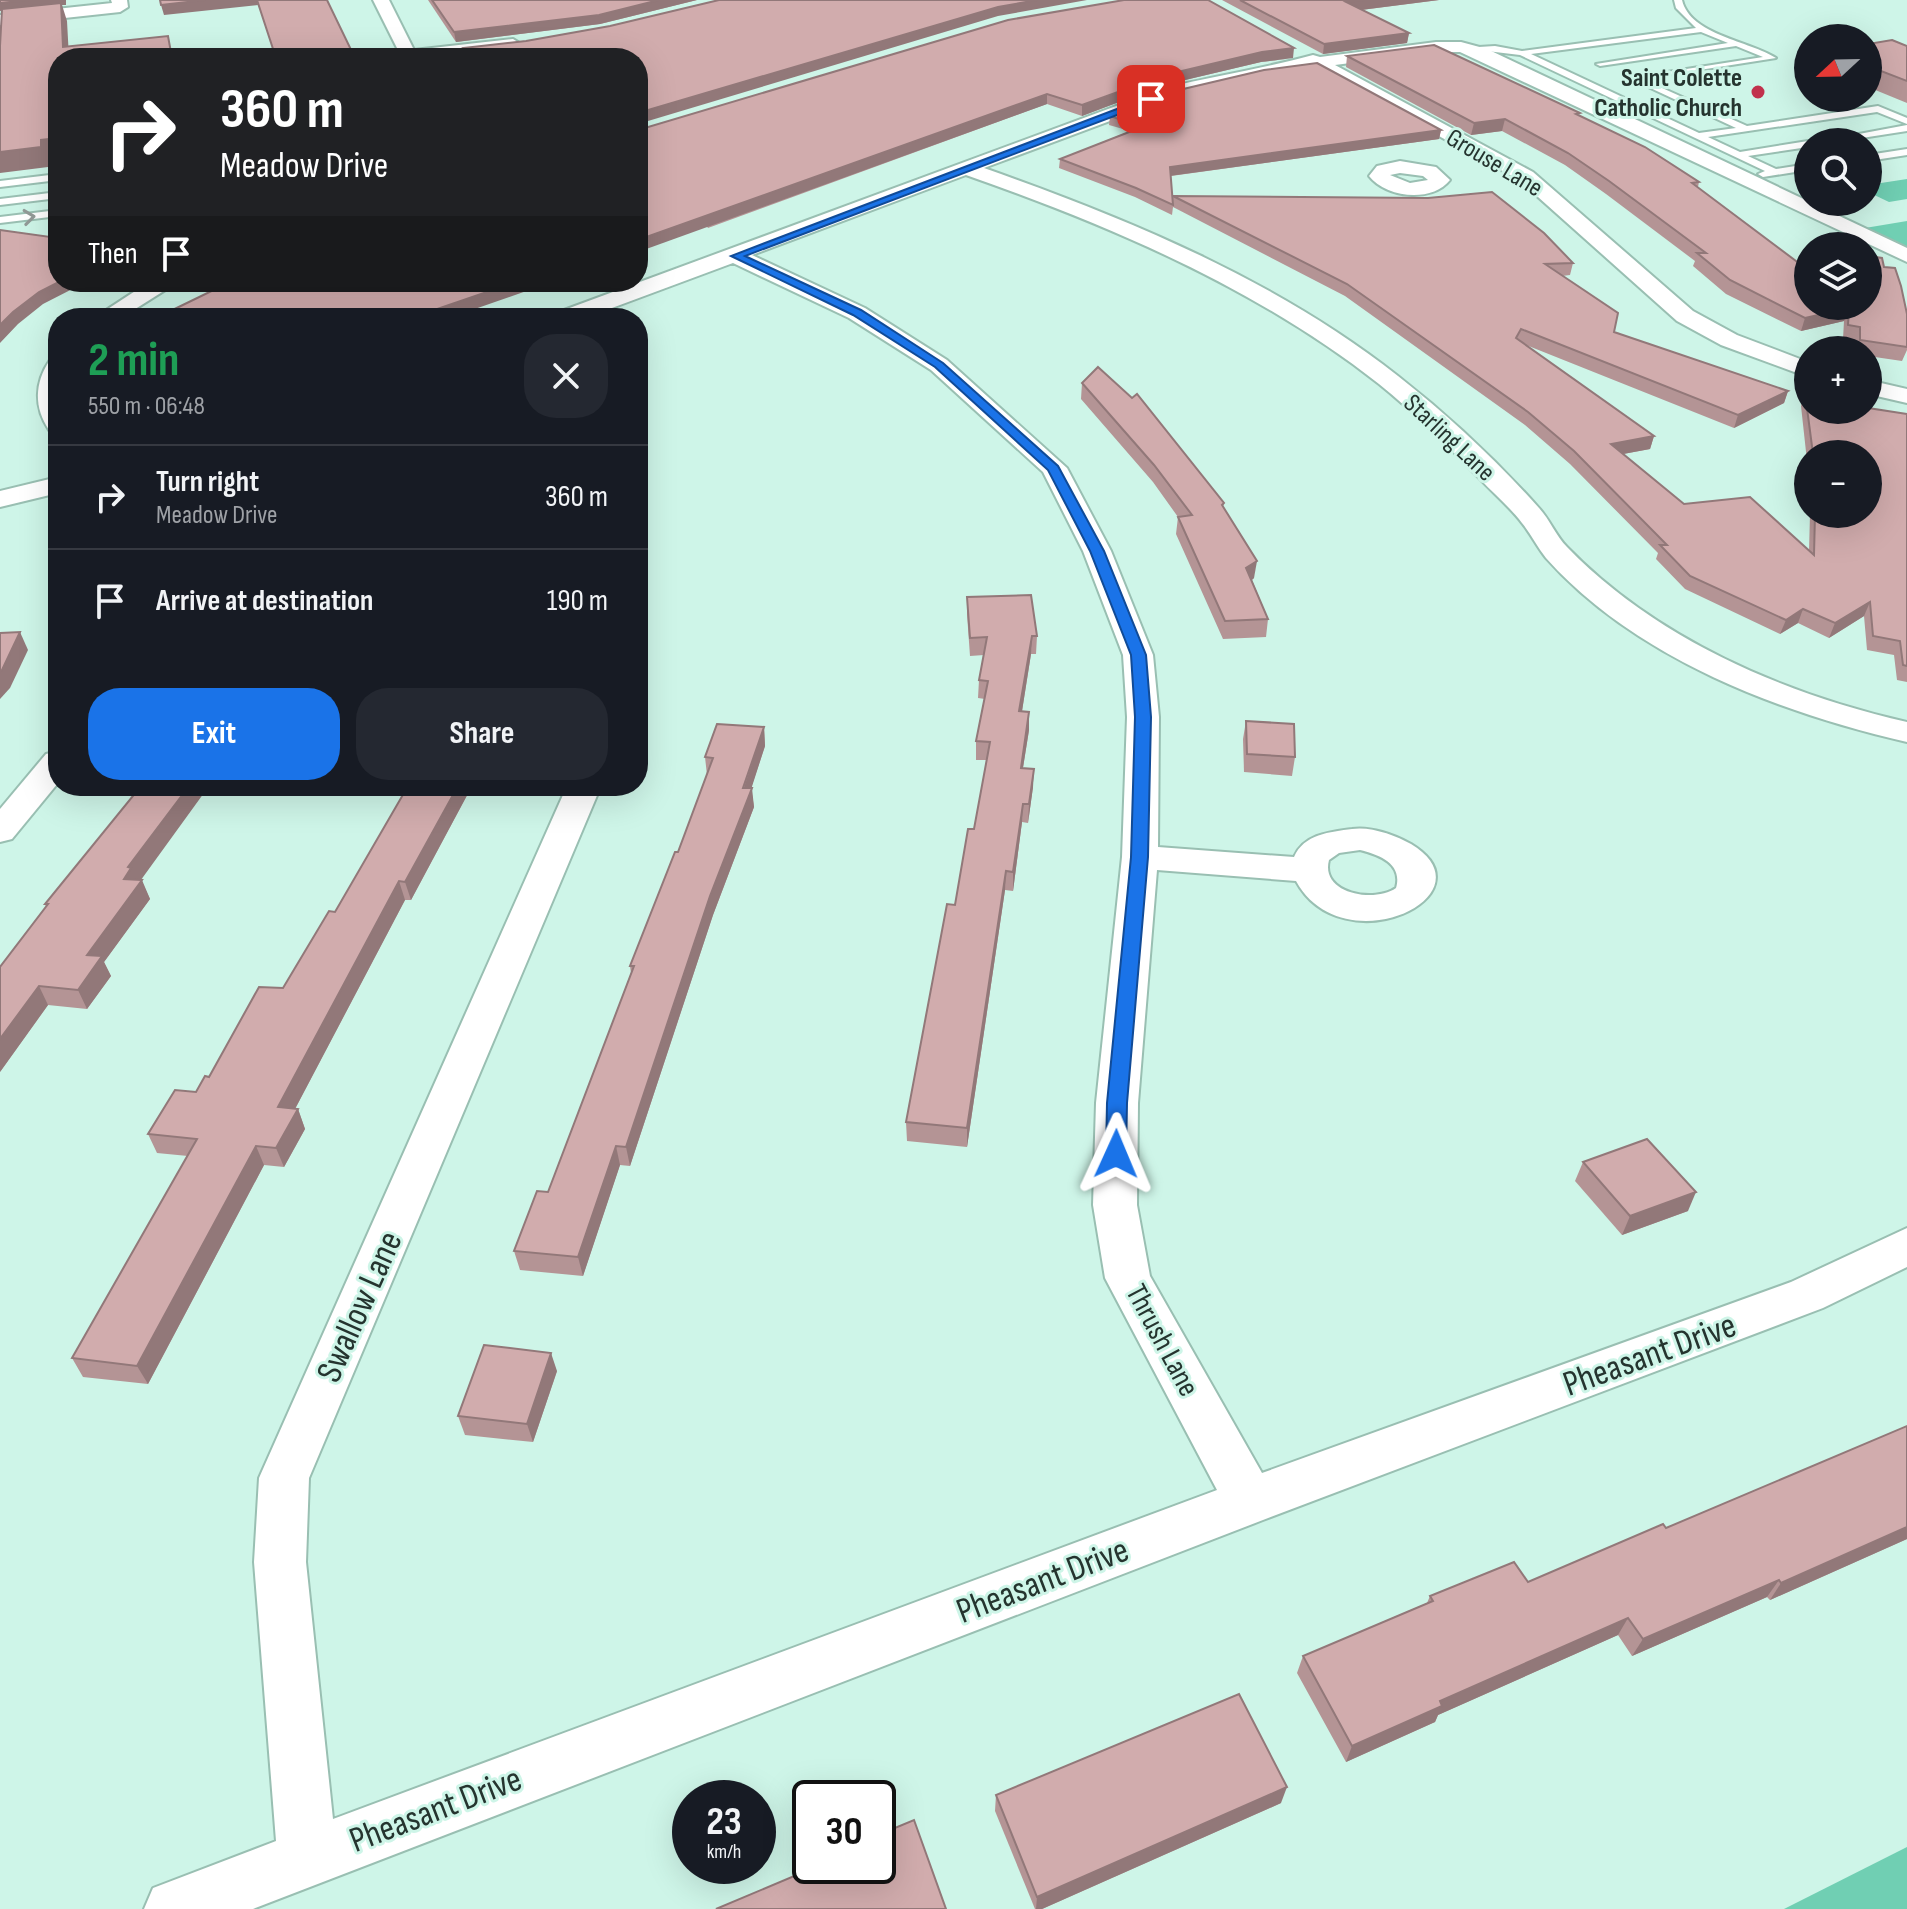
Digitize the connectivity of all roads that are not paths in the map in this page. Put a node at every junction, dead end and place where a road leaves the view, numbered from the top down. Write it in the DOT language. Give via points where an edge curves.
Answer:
graph roads {
  1 [pos="381,0"];
  2 [pos="1678,0"];
  3 [pos="120,4"];
  4 [pos="0,20"];
  5 [pos="1702,30"];
  6 [pos="529,42"];
  7 [pos="1737,44"];
  8 [pos="405,48"];
  9 [pos="481,48"];
  10 [pos="1463,48"];
  11 [pos="1566,48"];
  12 [pos="1292,49"];
  13 [pos="1526,55"];
  14 [pos="1499,62"];
  15 [pos="1317,63"];
  16 [pos="1600,64"];
  17 [pos="1633,78"];
  18 [pos="1599,90"];
  19 [pos="1567,94"];
  20 [pos="1907,121"];
  21 [pos="1907,128"];
  22 [pos="1746,129"];
  23 [pos="1687,131"];
  24 [pos="1882,132"];
  25 [pos="1654,136"];
  26 [pos="1698,136"];
  27 [pos="1794,146"];
  28 [pos="1907,152"];
  29 [pos="1738,155"];
  30 [pos="1882,156"];
  31 [pos="1501,162"];
  32 [pos="967,169"];
  33 [pos="1794,169"];
  34 [pos="1775,172"];
  35 [pos="1436,174"];
  36 [pos="48,178"];
  37 [pos="1741,178"];
  38 [pos="0,184"];
  39 [pos="48,196"];
  40 [pos="0,202"];
  41 [pos="48,214"];
  42 [pos="0,220"];
  43 [pos="1897,252"];
  44 [pos="736,256"];
  45 [pos="648,288"];
  46 [pos="146,292"];
  47 [pos="636,292"];
  48 [pos="121,308"];
  49 [pos="592,308"];
  50 [pos="1794,365"];
  51 [pos="1882,390"];
  52 [pos="1907,396"];
  53 [pos="48,487"];
  54 [pos="0,499"];
  55 [pos="1907,732"];
  56 [pos="48,773"];
  57 [pos="580,796"];
  58 [pos="0,831"];
  59 [pos="1140,857"];
  60 [pos="1308,870"];
  61 [pos="1907,1246"];
  62 [pos="1250,1501"];
  63 [pos="307,1856"];
  64 [pos="174,1909"];
  1 -- 8 [label="street"];
  2 -- 5 [label="lane"];
  3 -- 4 [label="street"];
  5 -- 7 [label="lane"];
  5 -- 11 [label="lane"];
  6 -- 9 [label="street"];
  7 -- 16 [label="lane"];
  7 -- 17 [label="lane" via="1772,58"];
  10 -- 13 [label="lane"];
  10 -- 14 [label="street"];
  10 -- 15 [label="street"];
  11 -- 13 [label="lane"];
  11 -- 16 [label="lane"];
  12 -- 15 [label="street, Grouse Lane"];
  13 -- 14 [label="lane"];
  13 -- 18 [label="lane"];
  14 -- 19 [label="street"];
  15 -- 31 [label="street, Grouse Lane"];
  15 -- 32 [label="street" via="1224,77 1171,92"];
  16 -- 17 [label="lane"];
  17 -- 22 [label="lane"];
  18 -- 19 [label="lane"];
  18 -- 23 [label="lane"];
  19 -- 25 [label="street"];
  20 -- 22 [label="lane" via="1878,109"];
  21 -- 24 [label="lane"];
  22 -- 26 [label="lane"];
  23 -- 25 [label="lane"];
  23 -- 26 [label="lane"];
  25 -- 37 [label="street"];
  26 -- 29 [label="lane"];
  27 -- 29 [label="lane"];
  28 -- 30 [label="lane"];
  29 -- 34 [label="lane"];
  31 -- 35 [label="street"];
  31 -- 50 [label="street, Grouse Lane" via="1554,198 1685,316"];
  32 -- 44 [label="street"];
  32 -- 55 [label="street, Starling Lane" via="1110,222 1260,294 1373,368 1428,413 1531,516 1554,549 1635,618 1757,685 1835,714"];
  33 -- 34 [label="lane"];
  34 -- 37 [label="lane"];
  36 -- 38 [label="lane"];
  37 -- 43 [label="street"];
  39 -- 40 [label="lane"];
  42 -- 41 [label="lane, one-way"];
  44 -- 45 [label="street"];
  44 -- 59 [label="street, Thrush Lane" via="857,313 939,365 1054,468 1097,551 1138,655 1143,717"];
  46 -- 48 [label="street"];
  47 -- 49 [label="street"];
  51 -- 52 [label="street"];
  53 -- 54 [label="street"];
  56 -- 58 [label="street"];
  57 -- 63 [label="street, Swallow Lane" via="284,1478 280,1562"];
  59 -- 60 [label="street"];
  59 -- 62 [label="street, Thrush Lane" via="1117,1103 1115,1205 1128,1278"];
  61 -- 62 [label="street, Pheasant Drive" via="1807,1295"];
  62 -- 63 [label="street, Pheasant Drive"];
  63 -- 64 [label="street, Pheasant Drive"];
}
